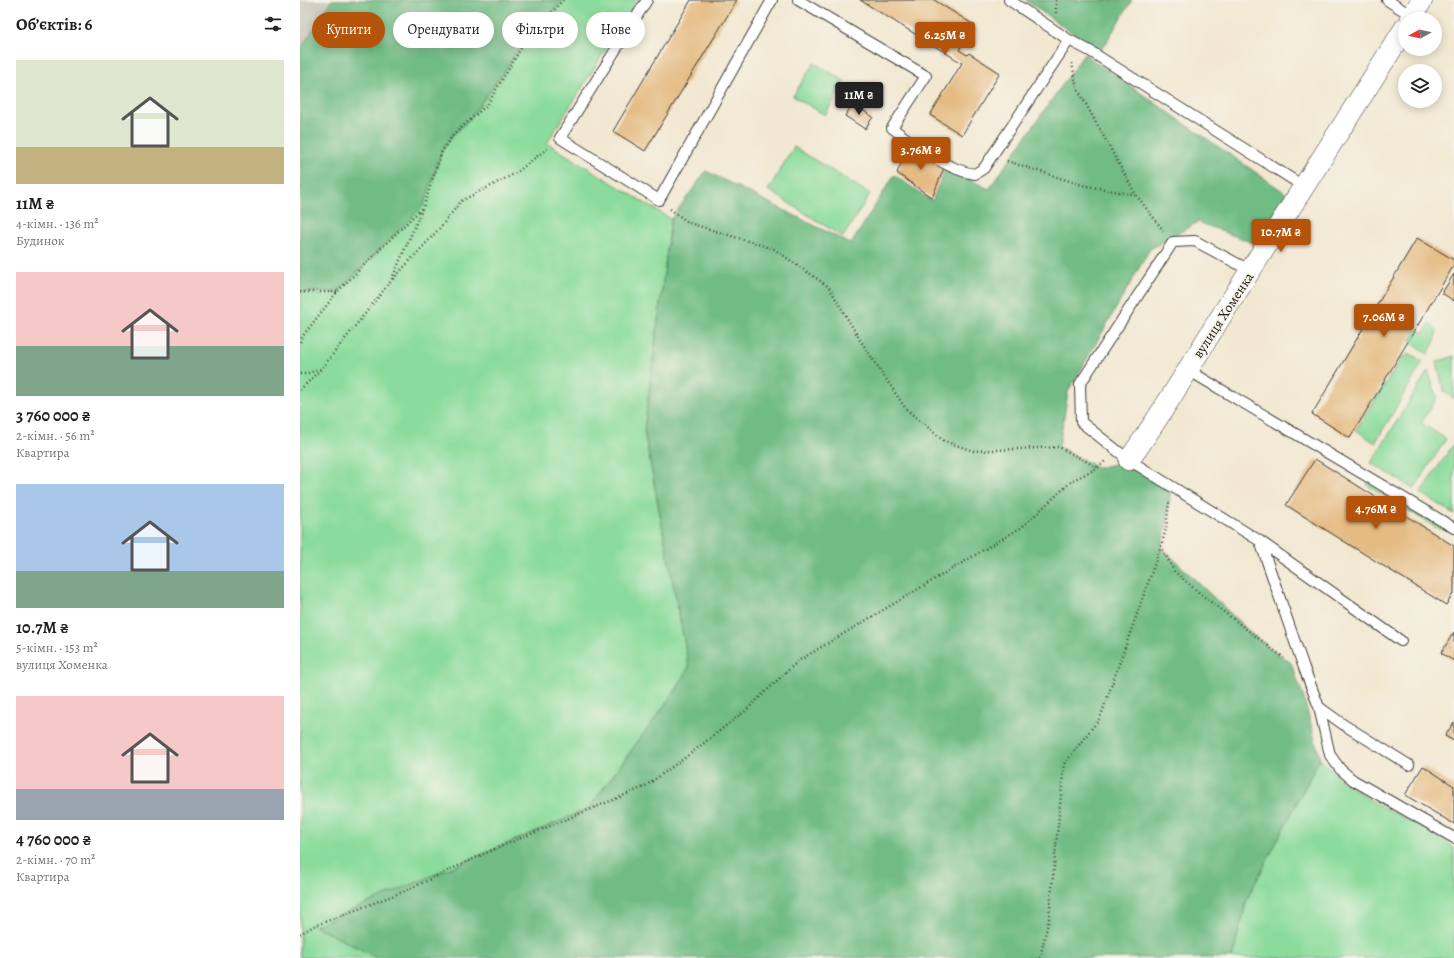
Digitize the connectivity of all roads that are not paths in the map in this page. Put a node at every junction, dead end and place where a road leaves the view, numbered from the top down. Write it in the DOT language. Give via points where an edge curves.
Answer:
graph roads {
  1 [pos="647,0"];
  2 [pos="772,0"];
  3 [pos="798,0"];
  4 [pos="1009,0"];
  5 [pos="1387,0"];
  6 [pos="1406,12"];
  7 [pos="1398,39"];
  8 [pos="1069,40"];
  9 [pos="1303,186"];
  10 [pos="1251,271"];
  11 [pos="1188,370"];
  12 [pos="1123,456"];
  13 [pos="1454,528"];
  14 [pos="1260,541"];
  15 [pos="1402,641"];
  16 [pos="1319,707"];
  17 [pos="1409,766"];
  18 [pos="1454,838"];
  1 -- 2 [label="lane" via="560,138 659,200"];
  3 -- 8 [label="lane" via="926,76 892,128 965,173 975,174 984,168"];
  4 -- 8 [label="lane"];
  5 -- 6 [label="lane"];
  7 -- 9 [label="street, вулиця Хоменка"];
  8 -- 9 [label="lane"];
  9 -- 10 [label="street, вулиця Хоменка"];
  10 -- 11 [label="street, вулиця Хоменка"];
  10 -- 12 [label="lane" via="1195,241 1173,242 1080,384 1080,422"];
  11 -- 12 [label="street, вулиця Хоменка" via="1157,421"];
  11 -- 13 [label="lane"];
  12 -- 14 [label="lane"];
  14 -- 15 [label="lane"];
  14 -- 16 [label="lane"];
  16 -- 17 [label="lane"];
  16 -- 18 [label="lane" via="1330,755 1340,769 1353,780"];
}
